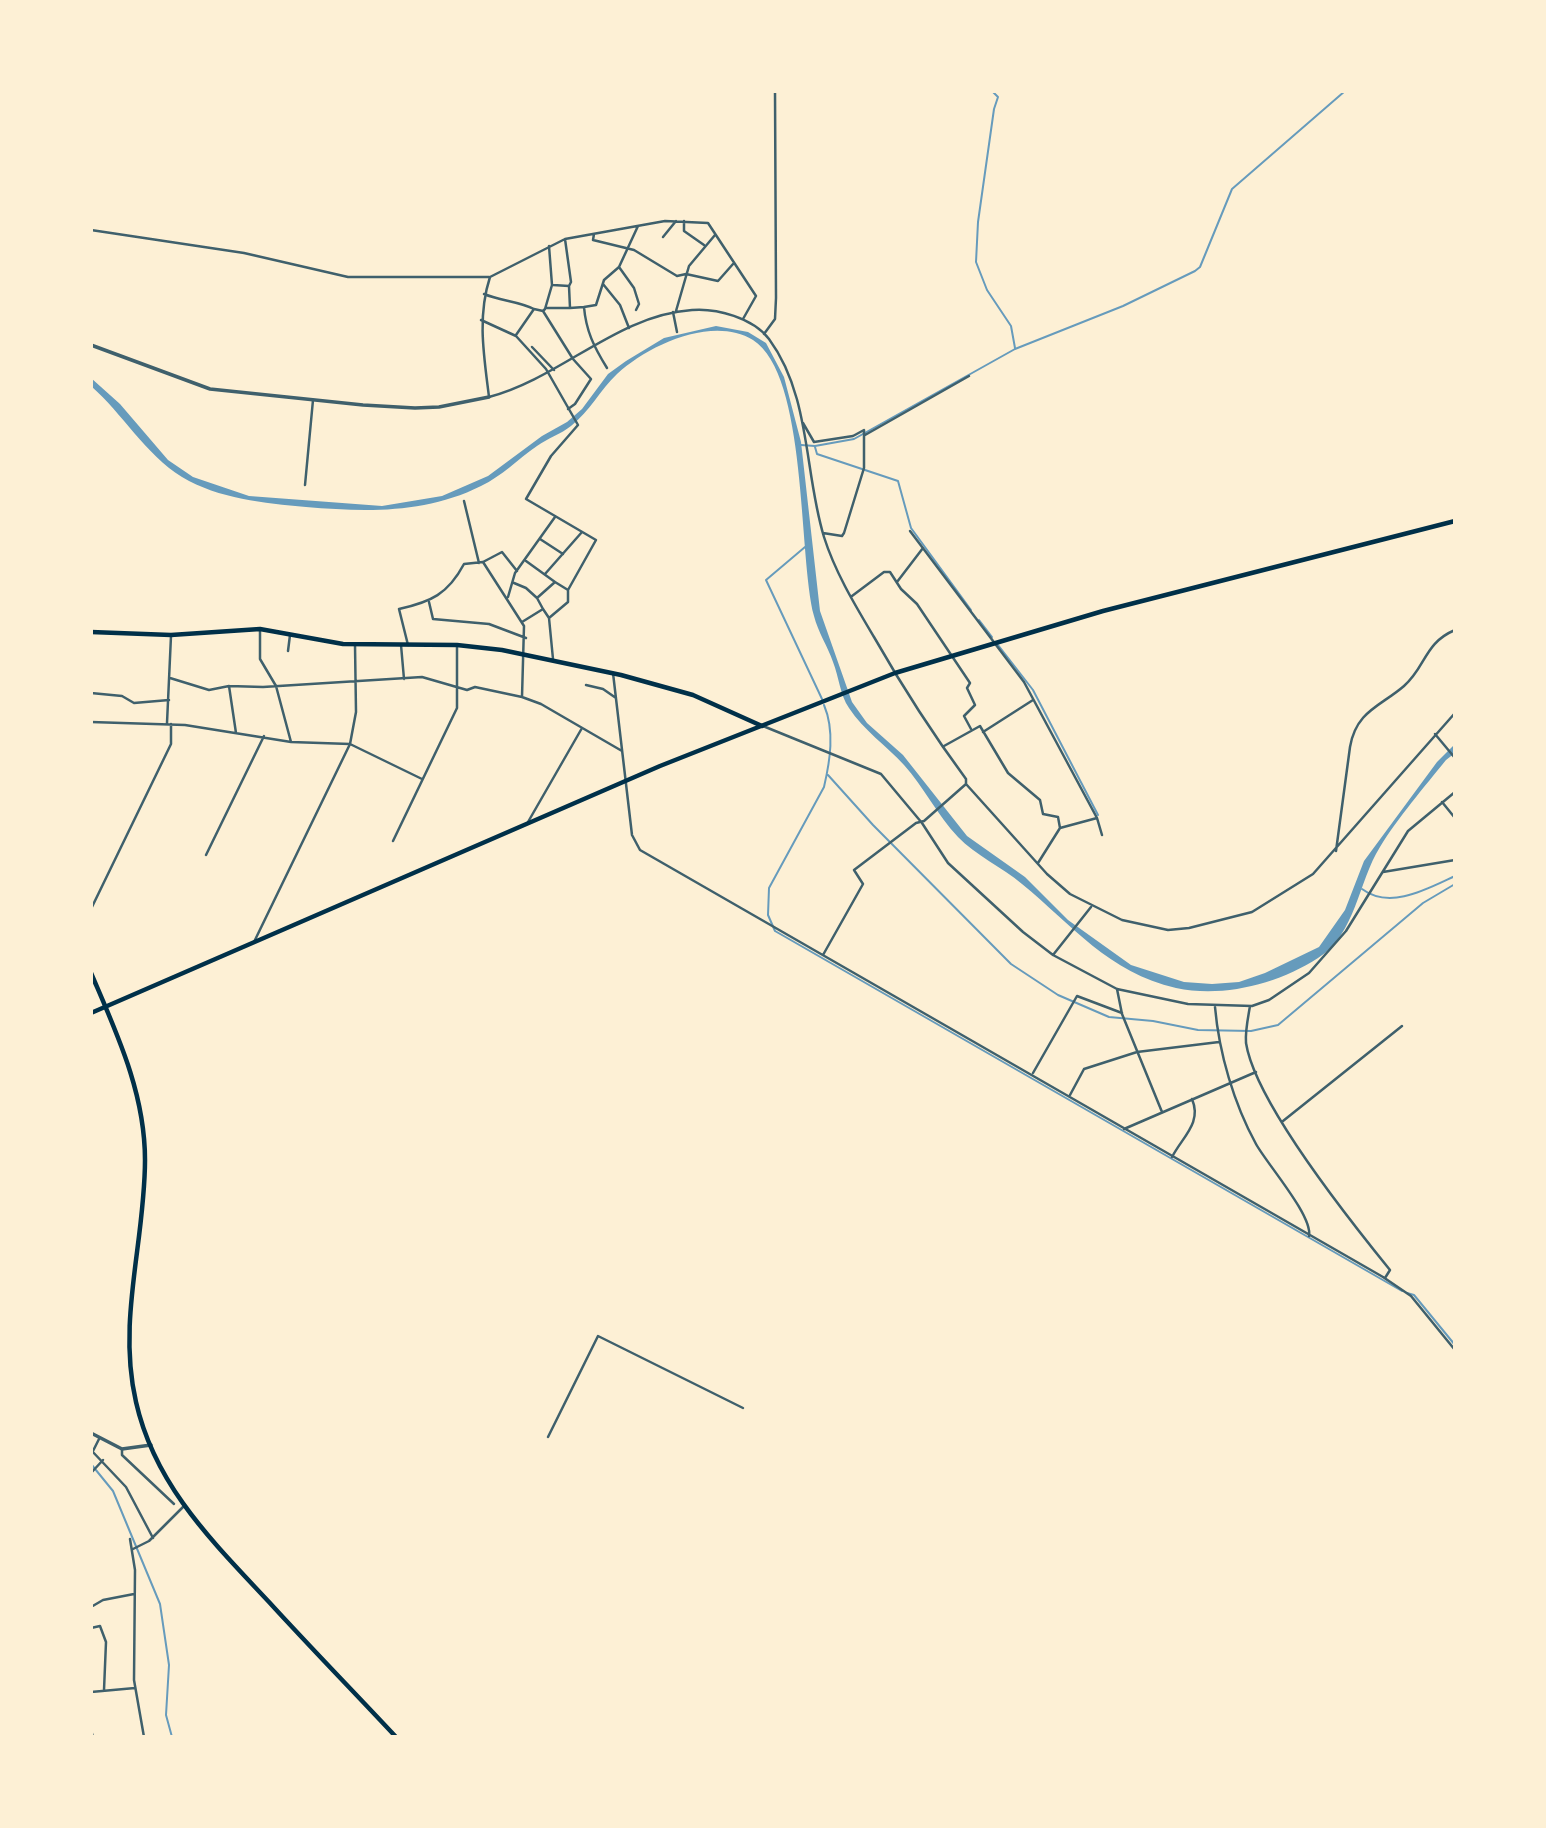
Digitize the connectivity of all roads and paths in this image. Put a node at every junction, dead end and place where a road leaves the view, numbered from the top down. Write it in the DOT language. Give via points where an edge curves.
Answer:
graph roads {
  1 [pos="775,91"];
  2 [pos="676,221"];
  3 [pos="684,221"];
  4 [pos="638,226"];
  5 [pos="91,230"];
  6 [pos="594,234"];
  7 [pos="716,234"];
  8 [pos="663,237"];
  9 [pos="565,239"];
  10 [pos="549,245"];
  11 [pos="705,246"];
  12 [pos="629,250"];
  13 [pos="734,262"];
  14 [pos="620,267"];
  15 [pos="687,274"];
  16 [pos="491,277"];
  17 [pos="603,284"];
  18 [pos="552,285"];
  19 [pos="569,286"];
  20 [pos="484,294"];
  21 [pos="584,307"];
  22 [pos="570,308"];
  23 [pos="534,309"];
  24 [pos="544,310"];
  25 [pos="636,310"];
  26 [pos="675,312"];
  27 [pos="743,319"];
  28 [pos="481,320"];
  29 [pos="629,328"];
  30 [pos="677,332"];
  31 [pos="764,334"];
  32 [pos="516,336"];
  33 [pos="91,345"];
  34 [pos="532,347"];
  35 [pos="594,347"];
  36 [pos="573,359"];
  37 [pos="607,368"];
  38 [pos="554,370"];
  39 [pos="549,373"];
  40 [pos="969,376"];
  41 [pos="489,397"];
  42 [pos="313,400"];
  43 [pos="569,410"];
  44 [pos="802,422"];
  45 [pos="865,435"];
  46 [pos="304,485"];
  47 [pos="464,501"];
  48 [pos="555,517"];
  49 [pos="1455,521"];
  50 [pos="910,531"];
  51 [pos="582,532"];
  52 [pos="823,533"];
  53 [pos="540,539"];
  54 [pos="923,548"];
  55 [pos="563,554"];
  56 [pos="526,561"];
  57 [pos="481,562"];
  58 [pos="517,572"];
  59 [pos="545,575"];
  60 [pos="555,582"];
  61 [pos="896,582"];
  62 [pos="514,583"];
  63 [pos="568,590"];
  64 [pos="851,596"];
  65 [pos="507,598"];
  66 [pos="537,598"];
  67 [pos="429,602"];
  68 [pos="543,609"];
  69 [pos="549,618"];
  70 [pos="522,622"];
  71 [pos="260,629"];
  72 [pos="1455,630"];
  73 [pos="91,632"];
  74 [pos="171,635"];
  75 [pos="290,635"];
  76 [pos="526,638"];
  77 [pos="994,642"];
  78 [pos="355,645"];
  79 [pos="404,645"];
  80 [pos="457,645"];
  81 [pos="288,650"];
  82 [pos="524,655"];
  83 [pos="951,656"];
  84 [pos="552,662"];
  85 [pos="613,673"];
  86 [pos="895,673"];
  87 [pos="170,678"];
  88 [pos="404,679"];
  89 [pos="355,683"];
  90 [pos="586,685"];
  91 [pos="229,686"];
  92 [pos="276,686"];
  93 [pos="458,688"];
  94 [pos="91,693"];
  95 [pos="522,698"];
  96 [pos="616,698"];
  97 [pos="1034,699"];
  98 [pos="169,700"];
  99 [pos="1455,713"];
  100 [pos="91,722"];
  101 [pos="169,724"];
  102 [pos="763,726"];
  103 [pos="582,728"];
  104 [pos="971,729"];
  105 [pos="983,732"];
  106 [pos="236,733"];
  107 [pos="1435,734"];
  108 [pos="264,736"];
  109 [pos="290,741"];
  110 [pos="350,744"];
  111 [pos="944,746"];
  112 [pos="622,751"];
  113 [pos="1455,758"];
  114 [pos="422,779"];
  115 [pos="626,782"];
  116 [pos="966,784"];
  117 [pos="1455,792"];
  118 [pos="1442,802"];
  119 [pos="1097,818"];
  120 [pos="1455,818"];
  121 [pos="922,823"];
  122 [pos="526,825"];
  123 [pos="1060,828"];
  124 [pos="1102,835"];
  125 [pos="393,841"];
  126 [pos="1336,851"];
  127 [pos="206,855"];
  128 [pos="1455,860"];
  129 [pos="1037,864"];
  130 [pos="1383,872"];
  131 [pos="1091,907"];
  132 [pos="91,909"];
  133 [pos="254,942"];
  134 [pos="823,955"];
  135 [pos="1053,955"];
  136 [pos="91,973"];
  137 [pos="1117,989"];
  138 [pos="1215,1005"];
  139 [pos="1250,1006"];
  140 [pos="106,1007"];
  141 [pos="91,1013"];
  142 [pos="1122,1013"];
  143 [pos="1402,1026"];
  144 [pos="1219,1042"];
  145 [pos="1138,1052"];
  146 [pos="1256,1072"];
  147 [pos="1033,1075"];
  148 [pos="1231,1083"];
  149 [pos="1069,1096"];
  150 [pos="1192,1099"];
  151 [pos="1162,1112"];
  152 [pos="1283,1121"];
  153 [pos="1123,1129"];
  154 [pos="1172,1157"];
  155 [pos="1309,1236"];
  156 [pos="1385,1278"];
  157 [pos="1455,1350"];
  158 [pos="743,1408"];
  159 [pos="91,1433"];
  160 [pos="548,1437"];
  161 [pos="99,1438"];
  162 [pos="151,1445"];
  163 [pos="122,1449"];
  164 [pos="92,1451"];
  165 [pos="103,1460"];
  166 [pos="91,1473"];
  167 [pos="174,1504"];
  168 [pos="183,1507"];
  169 [pos="153,1538"];
  170 [pos="130,1539"];
  171 [pos="133,1549"];
  172 [pos="134,1594"];
  173 [pos="91,1607"];
  174 [pos="91,1628"];
  175 [pos="135,1688"];
  176 [pos="104,1690"];
  177 [pos="91,1692"];
  178 [pos="91,1730"];
  179 [pos="93,1737"];
  180 [pos="144,1737"];
  181 [pos="396,1737"];
  1 -- 31 [label="street" via="776,298 775,319"];
  2 -- 3 [label="street"];
  2 -- 4 [label="street"];
  2 -- 8 [label="street"];
  3 -- 7 [label="street" via="708,223"];
  3 -- 11 [label="street" via="684,231"];
  4 -- 6 [label="street"];
  4 -- 12 [label="street"];
  5 -- 16 [label="street" via="244,253 348,277"];
  6 -- 9 [label="street"];
  6 -- 12 [label="street" via="593,240"];
  7 -- 11 [label="street"];
  7 -- 13 [label="street"];
  9 -- 10 [label="street"];
  9 -- 19 [label="street"];
  10 -- 16 [label="street"];
  10 -- 18 [label="street"];
  11 -- 15 [label="street"];
  12 -- 14 [label="street"];
  12 -- 15 [label="street" via="672,274"];
  13 -- 15 [label="street" via="718,281"];
  13 -- 27 [label="street" via="756,296"];
  14 -- 17 [label="street"];
  14 -- 25 [label="street" via="634,288 639,304"];
  15 -- 26 [label="street"];
  16 -- 20 [label="street"];
  17 -- 21 [label="street" via="596,305"];
  17 -- 29 [label="street" via="620,305"];
  18 -- 19 [label="street"];
  18 -- 24 [label="street"];
  19 -- 22 [label="street"];
  20 -- 23 [label="street"];
  20 -- 28 [label="street"];
  21 -- 22 [label="street"];
  21 -- 35 [label="street"];
  22 -- 24 [label="street"];
  23 -- 24 [label="street"];
  23 -- 32 [label="street"];
  24 -- 36 [label="street"];
  26 -- 27 [label="street" via="708,309"];
  26 -- 29 [label="street"];
  26 -- 30 [label="street"];
  27 -- 31 [label="street"];
  28 -- 32 [label="street"];
  28 -- 41 [label="street"];
  29 -- 35 [label="street"];
  31 -- 44 [label="street" via="787,372"];
  32 -- 39 [label="street"];
  33 -- 42 [label="street" via="210,389"];
  34 -- 38 [label="street"];
  35 -- 36 [label="street"];
  35 -- 37 [label="street"];
  36 -- 38 [label="street"];
  36 -- 43 [label="street" via="591,379"];
  38 -- 39 [label="street"];
  39 -- 41 [label="street"];
  39 -- 43 [label="street"];
  40 -- 45 [label="street"];
  41 -- 42 [label="street" via="415,408"];
  42 -- 46 [label="street"];
  43 -- 48 [label="street" via="578,425 551,456 526,499"];
  44 -- 45 [label="street" via="814,442 864,430"];
  44 -- 52 [label="street"];
  45 -- 52 [label="street" via="864,468 844,533"];
  47 -- 57 [label="street"];
  48 -- 51 [label="street"];
  48 -- 53 [label="street"];
  49 -- 77 [label="main road"];
  50 -- 54 [label="street"];
  51 -- 55 [label="street"];
  51 -- 63 [label="street" via="596,540"];
  52 -- 64 [label="street"];
  53 -- 55 [label="street"];
  53 -- 56 [label="street"];
  54 -- 61 [label="street"];
  54 -- 77 [label="street"];
  55 -- 59 [label="street"];
  56 -- 58 [label="street"];
  56 -- 59 [label="street"];
  57 -- 58 [label="street" via="502,552"];
  57 -- 65 [label="street"];
  57 -- 67 [label="street" via="464,564 457,577"];
  58 -- 62 [label="street"];
  59 -- 60 [label="street"];
  60 -- 63 [label="street"];
  60 -- 66 [label="street"];
  61 -- 64 [label="street" via="890,572 884,572"];
  61 -- 83 [label="street" via="917,604"];
  62 -- 65 [label="street"];
  62 -- 66 [label="street"];
  63 -- 69 [label="street" via="568,602"];
  64 -- 86 [label="street"];
  65 -- 70 [label="street"];
  66 -- 68 [label="street"];
  67 -- 76 [label="street" via="433,619 489,624"];
  67 -- 79 [label="street" via="399,609"];
  68 -- 69 [label="street"];
  68 -- 70 [label="street"];
  69 -- 84 [label="street"];
  70 -- 76 [label="street"];
  71 -- 74 [label="main road"];
  71 -- 75 [label="main road"];
  71 -- 92 [label="street" via="260,660"];
  72 -- 126 [label="street" via="1436,640 1415,673 1373,706 1355,732"];
  73 -- 74 [label="main road"];
  74 -- 87 [label="street"];
  75 -- 78 [label="main road"];
  75 -- 81 [label="street"];
  76 -- 82 [label="street"];
  77 -- 83 [label="main road"];
  77 -- 97 [label="street"];
  78 -- 79 [label="main road"];
  78 -- 89 [label="street"];
  79 -- 80 [label="main road"];
  79 -- 88 [label="street"];
  80 -- 82 [label="main road"];
  80 -- 93 [label="street"];
  82 -- 84 [label="main road"];
  82 -- 95 [label="street"];
  83 -- 86 [label="main road"];
  83 -- 104 [label="street" via="970,683 967,688 975,705 964,716"];
  84 -- 85 [label="main road"];
  85 -- 96 [label="street"];
  85 -- 102 [label="main road" via="693,695"];
  86 -- 102 [label="main road"];
  86 -- 111 [label="street"];
  87 -- 91 [label="street" via="209,690"];
  87 -- 98 [label="street"];
  88 -- 89 [label="street"];
  88 -- 93 [label="street" via="422,677"];
  89 -- 92 [label="street"];
  89 -- 110 [label="street"];
  90 -- 96 [label="street"];
  91 -- 92 [label="street"];
  91 -- 106 [label="street"];
  92 -- 109 [label="street"];
  93 -- 95 [label="street" via="475,687"];
  93 -- 114 [label="street" via="457,708"];
  94 -- 98 [label="street" via="122,696 134,703"];
  95 -- 103 [label="street"];
  96 -- 112 [label="street"];
  97 -- 105 [label="street"];
  97 -- 119 [label="street"];
  98 -- 101 [label="street"];
  99 -- 107 [label="street"];
  100 -- 101 [label="street"];
  101 -- 106 [label="street"];
  101 -- 132 [label="street" via="171,744"];
  102 -- 115 [label="main road"];
  102 -- 121 [label="street" via="876,770"];
  103 -- 112 [label="street"];
  103 -- 122 [label="street"];
  104 -- 105 [label="street" via="980,726"];
  104 -- 111 [label="street"];
  105 -- 123 [label="street" via="1008,773 1038,797 1043,814 1058,817"];
  106 -- 108 [label="street"];
  107 -- 113 [label="street"];
  107 -- 126 [label="street"];
  108 -- 109 [label="street"];
  108 -- 127 [label="street"];
  109 -- 110 [label="street"];
  110 -- 114 [label="street"];
  110 -- 133 [label="street"];
  111 -- 116 [label="street"];
  112 -- 115 [label="street"];
  114 -- 125 [label="street"];
  115 -- 122 [label="main road"];
  115 -- 134 [label="street" via="632,835 640,850"];
  116 -- 121 [label="street"];
  116 -- 129 [label="street"];
  117 -- 118 [label="street"];
  118 -- 120 [label="street"];
  118 -- 130 [label="street" via="1408,831"];
  119 -- 123 [label="street"];
  119 -- 124 [label="street"];
  121 -- 134 [label="street" via="854,870 863,884"];
  121 -- 135 [label="street" via="953,869"];
  122 -- 133 [label="main road"];
  123 -- 129 [label="street"];
  126 -- 131 [label="street" via="1313,874 1260,908 1189,928 1149,928"];
  128 -- 130 [label="street"];
  129 -- 131 [label="street"];
  130 -- 139 [label="street" via="1324,958 1288,988"];
  131 -- 135 [label="street"];
  133 -- 140 [label="main road"];
  134 -- 147 [label="street"];
  135 -- 137 [label="street"];
  136 -- 140 [label="main road"];
  137 -- 138 [label="street" via="1173,1003"];
  137 -- 142 [label="street"];
  138 -- 139 [label="street"];
  138 -- 144 [label="street"];
  139 -- 146 [label="street" via="1246,1041"];
  140 -- 141 [label="main road"];
  140 -- 162 [label="main road" via="130,1068 144,1134 144,1182 131,1276 129,1338 135,1395"];
  142 -- 145 [label="street"];
  142 -- 147 [label="street" via="1077,996"];
  143 -- 152 [label="street"];
  144 -- 145 [label="street"];
  144 -- 148 [label="street"];
  145 -- 149 [label="street" via="1084,1069"];
  145 -- 151 [label="street"];
  146 -- 148 [label="street"];
  146 -- 152 [label="street"];
  147 -- 149 [label="street"];
  148 -- 150 [label="street"];
  148 -- 155 [label="street" via="1256,1144 1303,1217"];
  149 -- 153 [label="street"];
  150 -- 151 [label="street"];
  150 -- 154 [label="street" via="1195,1120"];
  151 -- 153 [label="street"];
  152 -- 156 [label="street" via="1344,1213 1390,1270"];
  153 -- 154 [label="street"];
  154 -- 155 [label="street"];
  155 -- 156 [label="street"];
  156 -- 157 [label="street" via="1411,1296"];
  158 -- 160 [label="street" via="598,1336"];
  159 -- 161 [label="street"];
  161 -- 163 [label="street"];
  161 -- 164 [label="street"];
  162 -- 163 [label="street"];
  162 -- 168 [label="main road"];
  163 -- 167 [label="street" via="122,1455"];
  164 -- 165 [label="street"];
  165 -- 166 [label="street"];
  165 -- 169 [label="street" via="126,1487"];
  168 -- 169 [label="street"];
  168 -- 181 [label="main road"];
  169 -- 171 [label="street"];
  170 -- 171 [label="street"];
  171 -- 172 [label="street"];
  172 -- 173 [label="street"];
  172 -- 175 [label="street"];
  174 -- 176 [label="street" via="100,1626 106,1642"];
  175 -- 176 [label="street"];
  175 -- 180 [label="street"];
  176 -- 177 [label="street"];
  178 -- 179 [label="street"];
}
